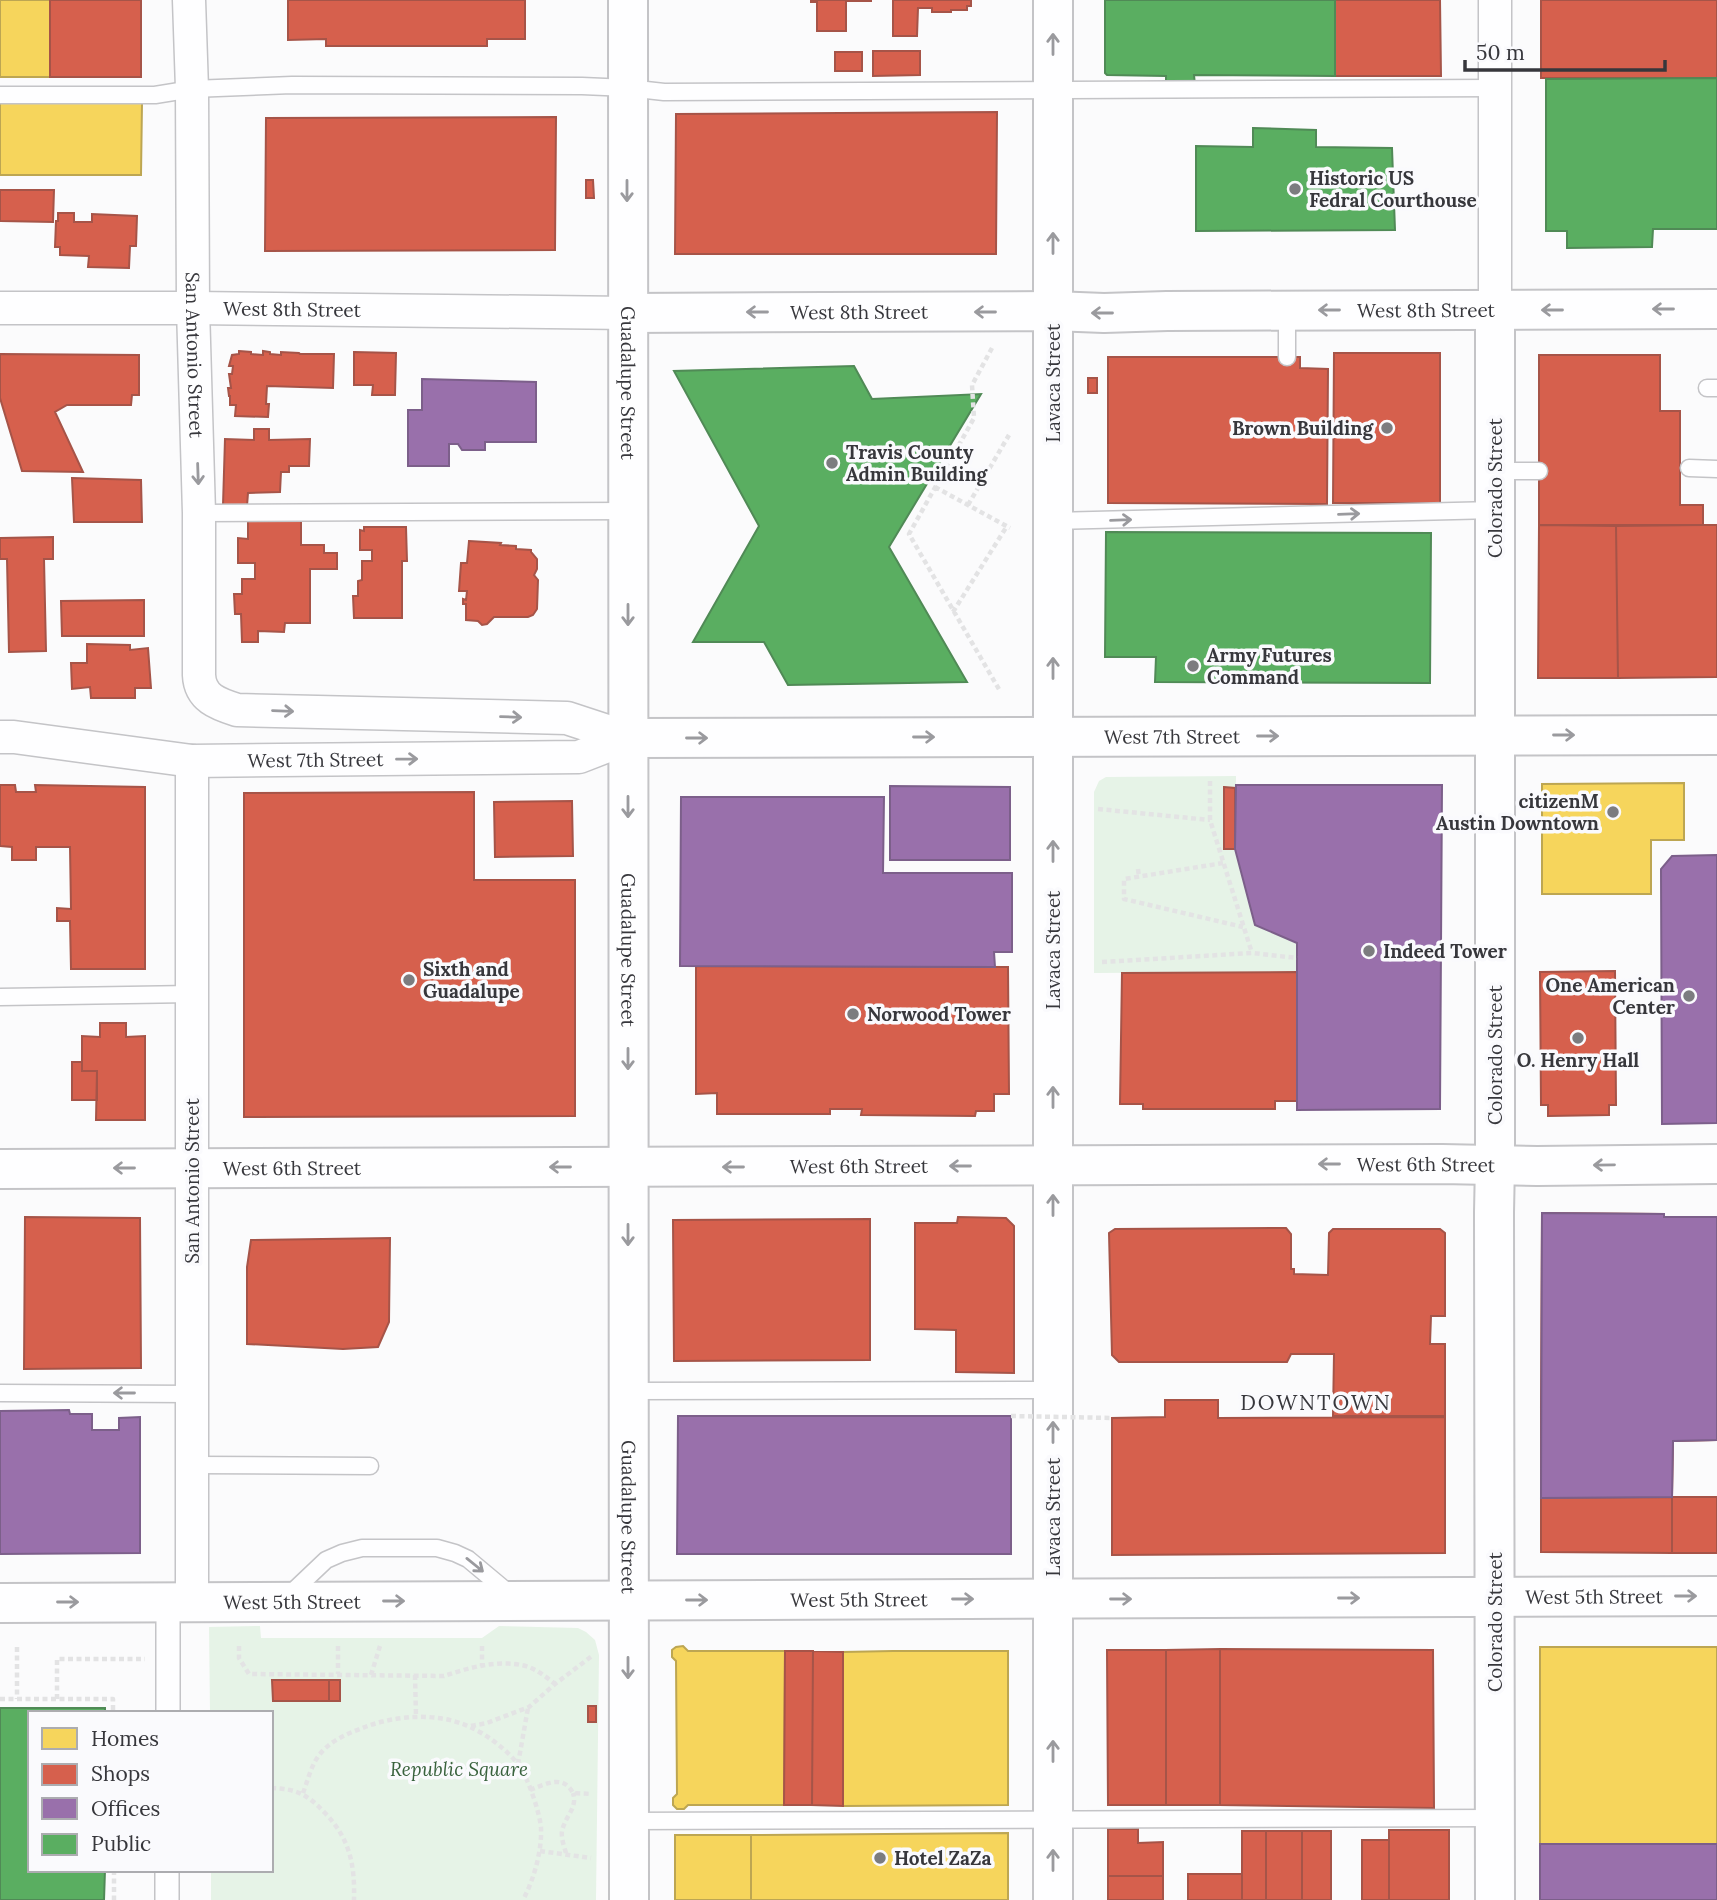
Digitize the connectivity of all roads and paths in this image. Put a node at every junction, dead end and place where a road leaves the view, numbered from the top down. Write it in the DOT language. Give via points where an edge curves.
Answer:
graph roads {
  1 [pos="190,0"];
  2 [pos="628,0"];
  3 [pos="1053,0"];
  4 [pos="1495,0"];
  5 [pos="628,88"];
  6 [pos="1495,88"];
  7 [pos="192,89"];
  8 [pos="1053,89"];
  9 [pos="0,94"];
  10 [pos="193,307"];
  11 [pos="0,308"];
  12 [pos="1717,309"];
  13 [pos="1287,310"];
  14 [pos="1495,310"];
  15 [pos="1053,312"];
  16 [pos="628,313"];
  17 [pos="992,348"];
  18 [pos="1287,358"];
  19 [pos="1009,435"];
  20 [pos="1689,468"];
  21 [pos="1717,469"];
  22 [pos="1495,471"];
  23 [pos="1539,471"];
  24 [pos="935,487"];
  25 [pos="968,505"];
  26 [pos="1495,510"];
  27 [pos="628,511"];
  28 [pos="199,513"];
  29 [pos="1053,522"];
  30 [pos="953,612"];
  31 [pos="1000,691"];
  32 [pos="216,703"];
  33 [pos="1495,735"];
  34 [pos="1717,735"];
  35 [pos="0,737"];
  36 [pos="1053,737"];
  37 [pos="628,738"];
  38 [pos="192,761"];
  39 [pos="1210,781"];
  40 [pos="1098,809"];
  41 [pos="1210,820"];
  42 [pos="1223,863"];
  43 [pos="1138,869"];
  44 [pos="1139,877"];
  45 [pos="1243,927"];
  46 [pos="1252,953"];
  47 [pos="1297,958"];
  48 [pos="1102,962"];
  49 [pos="192,994"];
  50 [pos="0,997"];
  51 [pos="1495,1164"];
  52 [pos="1717,1164"];
  53 [pos="1053,1166"];
  54 [pos="628,1167"];
  55 [pos="192,1168"];
  56 [pos="0,1169"];
  57 [pos="1053,1390"];
  58 [pos="628,1391"];
  59 [pos="0,1393"];
  60 [pos="192,1394"];
  61 [pos="1011,1416"];
  62 [pos="1112,1418"];
  63 [pos="192,1465"];
  64 [pos="370,1466"];
  65 [pos="1717,1596"];
  66 [pos="1496,1597"];
  67 [pos="1053,1598"];
  68 [pos="516,1600"];
  69 [pos="629,1600"];
  70 [pos="180,1601"];
  71 [pos="283,1601"];
  72 [pos="0,1603"];
  73 [pos="147,1646"];
  74 [pos="239,1646"];
  75 [pos="338,1646"];
  76 [pos="380,1646"];
  77 [pos="482,1646"];
  78 [pos="17,1647"];
  79 [pos="592,1656"];
  80 [pos="482,1666"];
  81 [pos="338,1675"];
  82 [pos="371,1675"];
  83 [pos="415,1675"];
  84 [pos="555,1684"];
  85 [pos="0,1699"];
  86 [pos="17,1699"];
  87 [pos="57,1699"];
  88 [pos="529,1707"];
  89 [pos="113,1711"];
  90 [pos="168,1711"];
  91 [pos="416,1717"];
  92 [pos="470,1727"];
  93 [pos="334,1734"];
  94 [pos="337,1740"];
  95 [pos="518,1764"];
  96 [pos="273,1788"];
  97 [pos="530,1790"];
  98 [pos="303,1793"];
  99 [pos="573,1793"];
  100 [pos="591,1794"];
  101 [pos="1496,1818"];
  102 [pos="1053,1819"];
  103 [pos="629,1821"];
  104 [pos="539,1851"];
  105 [pos="566,1853"];
  106 [pos="591,1858"];
  107 [pos="114,1872"];
  108 [pos="167,1872"];
  109 [pos="114,1900"];
  110 [pos="167,1900"];
  111 [pos="354,1900"];
  112 [pos="523,1900"];
  113 [pos="629,1900"];
  114 [pos="1053,1900"];
  115 [pos="1495,1900"];
  1 -- 7 [label="street, San Antonio Street"];
  2 -- 5 [label="main road, Guadalupe Street"];
  8 -- 3 [label="main road, Lavaca Street, one-way"];
  4 -- 6 [label="street, Colorado Street"];
  5 -- 7 [label="lane" via="292,85"];
  5 -- 8 [label="lane" via="664,92"];
  5 -- 16 [label="main road, Guadalupe Street, one-way"];
  6 -- 8 [label="lane"];
  6 -- 14 [label="street, Colorado Street"];
  7 -- 9 [label="lane" via="155,95"];
  7 -- 10 [label="street, San Antonio Street"];
  15 -- 8 [label="main road, Lavaca Street, one-way"];
  10 -- 11 [label="street, West 8th Street"];
  10 -- 16 [label="street, West 8th Street"];
  10 -- 28 [label="street, San Antonio Street, one-way"];
  12 -- 14 [label="main road, West 8th Street, one-way"];
  14 -- 13 [label="main road, West 8th Street, one-way"];
  13 -- 15 [label="main road, West 8th Street, one-way"];
  13 -- 18 [label="lane"];
  14 -- 22 [label="main road, Colorado Street"];
  15 -- 16 [label="main road, West 8th Street, one-way"];
  15 -- 29 [label="main road, Lavaca Street"];
  16 -- 27 [label="main road, Guadalupe Street"];
  17 -- 24 [label="path" via="972,385 974,418"];
  19 -- 25 [label="path"];
  20 -- 21 [label="lane"];
  22 -- 23 [label="lane"];
  22 -- 26 [label="main road, Colorado Street"];
  24 -- 25 [label="path"];
  24 -- 30 [label="path" via="909,534"];
  25 -- 30 [label="path" via="1008,527"];
  29 -- 26 [label="lane, one-way"];
  26 -- 33 [label="main road, Colorado Street"];
  27 -- 28 [label="lane"];
  27 -- 37 [label="main road, Guadalupe Street, one-way"];
  28 -- 32 [label="street, San Antonio Street" via="200,682"];
  36 -- 29 [label="main road, Lavaca Street, one-way"];
  30 -- 31 [label="path"];
  32 -- 37 [label="street, West 7th Street, one-way" via="237,709 567,718"];
  33 -- 34 [label="main road, West 7th Street, one-way"];
  36 -- 33 [label="main road, West 7th Street, one-way"];
  33 -- 51 [label="main road, Colorado Street"];
  35 -- 38 [label="street, West 7th Street"];
  37 -- 36 [label="main road, West 7th Street, one-way"];
  53 -- 36 [label="main road, Lavaca Street, one-way"];
  38 -- 37 [label="street, West 7th Street, one-way" via="579,757"];
  37 -- 54 [label="main road, Guadalupe Street, one-way"];
  38 -- 49 [label="street, San Antonio Street"];
  39 -- 41 [label="path"];
  40 -- 41 [label="path"];
  41 -- 42 [label="path"];
  42 -- 44 [label="path"];
  42 -- 45 [label="path"];
  43 -- 44 [label="path"];
  44 -- 45 [label="path" via="1124,879 1124,900"];
  45 -- 46 [label="path"];
  46 -- 47 [label="path"];
  46 -- 48 [label="path"];
  49 -- 50 [label="lane"];
  49 -- 55 [label="street, San Antonio Street"];
  52 -- 51 [label="main road, West 6th Street, one-way"];
  51 -- 53 [label="main road, West 6th Street, one-way"];
  51 -- 66 [label="main road, Colorado Street"];
  53 -- 54 [label="main road, West 6th Street, one-way"];
  57 -- 53 [label="main road, Lavaca Street, one-way"];
  54 -- 55 [label="main road, West 6th Street, one-way"];
  54 -- 58 [label="main road, Guadalupe Street, one-way"];
  55 -- 56 [label="main road, West 6th Street, one-way"];
  55 -- 60 [label="street, San Antonio Street"];
  57 -- 58 [label="lane"];
  67 -- 57 [label="main road, Lavaca Street, one-way"];
  58 -- 69 [label="main road, Guadalupe Street"];
  60 -- 59 [label="lane, one-way"];
  60 -- 63 [label="street, San Antonio Street"];
  61 -- 62 [label="path, bridge"];
  63 -- 64 [label="lane"];
  63 -- 70 [label="street, San Antonio Street"];
  66 -- 65 [label="main road, West 5th Street, one-way"];
  67 -- 66 [label="main road, West 5th Street, one-way"];
  66 -- 101 [label="main road, Colorado Street"];
  69 -- 67 [label="main road, West 5th Street, one-way"];
  102 -- 67 [label="main road, Lavaca Street, one-way"];
  68 -- 69 [label="main road, West 5th Street"];
  71 -- 68 [label="main road, West 5th Street, one-way"];
  71 -- 68 [label="lane, one-way" via="326,1560 362,1548 437,1548 455,1553"];
  69 -- 103 [label="main road, Guadalupe Street, one-way"];
  70 -- 71 [label="main road, West 5th Street"];
  72 -- 70 [label="main road, West 5th Street, one-way"];
  70 -- 90 [label="street"];
  73 -- 87 [label="path" via="147,1659 57,1658"];
  74 -- 81 [label="path" via="239,1658 250,1674"];
  75 -- 81 [label="path"];
  76 -- 82 [label="path"];
  77 -- 80 [label="path"];
  78 -- 86 [label="path"];
  79 -- 84 [label="path"];
  80 -- 83 [label="path" via="444,1676"];
  80 -- 84 [label="path" via="522,1665"];
  81 -- 82 [label="path"];
  82 -- 83 [label="path"];
  83 -- 91 [label="path"];
  84 -- 88 [label="path"];
  85 -- 86 [label="path"];
  86 -- 87 [label="path"];
  87 -- 89 [label="path" via="113,1699"];
  88 -- 92 [label="path"];
  88 -- 95 [label="path"];
  91 -- 92 [label="path"];
  91 -- 94 [label="path" via="381,1721"];
  92 -- 95 [label="path"];
  93 -- 94 [label="path"];
  94 -- 98 [label="path" via="319,1756"];
  95 -- 97 [label="path"];
  96 -- 98 [label="path"];
  97 -- 99 [label="path" via="555,1781 570,1786"];
  97 -- 104 [label="path" via="541,1826"];
  98 -- 111 [label="path" via="343,1836 352,1863"];
  99 -- 100 [label="path"];
  99 -- 105 [label="path" via="576,1800 562,1831"];
  101 -- 102 [label="lane"];
  101 -- 115 [label="main road, Colorado Street"];
  102 -- 103 [label="lane"];
  114 -- 102 [label="main road, Lavaca Street, one-way"];
  103 -- 113 [label="main road, Guadalupe Street"];
  104 -- 105 [label="path"];
  104 -- 112 [label="path"];
  105 -- 106 [label="path"];
  107 -- 109 [label="path"];
  108 -- 110 [label="street"];
}
